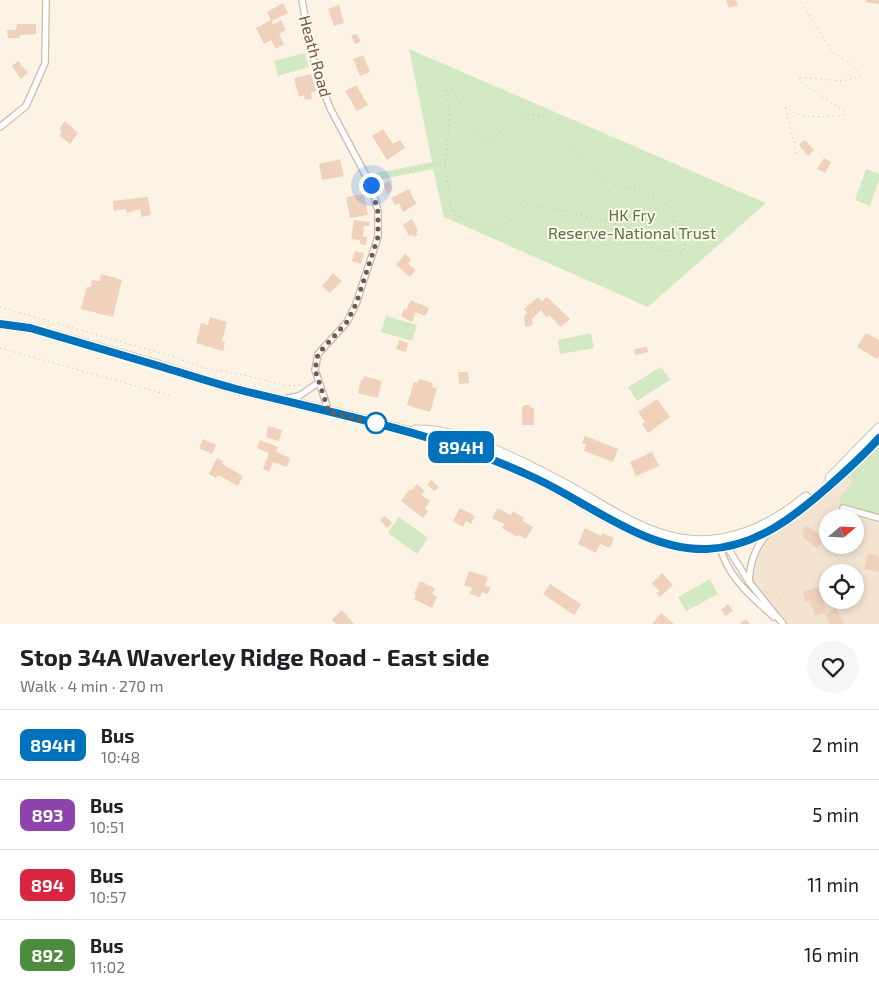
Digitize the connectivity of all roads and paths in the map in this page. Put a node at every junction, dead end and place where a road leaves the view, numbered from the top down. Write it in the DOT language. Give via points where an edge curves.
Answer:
graph roads {
  1 [pos="46,0"];
  2 [pos="302,0"];
  3 [pos="800,0"];
  4 [pos="0,127"];
  5 [pos="796,154"];
  6 [pos="445,167"];
  7 [pos="373,182"];
  8 [pos="0,307"];
  9 [pos="0,324"];
  10 [pos="0,348"];
  11 [pos="318,383"];
  12 [pos="172,396"];
  13 [pos="282,399"];
  14 [pos="329,412"];
  15 [pos="879,428"];
  16 [pos="879,438"];
  17 [pos="854,475"];
  18 [pos="843,508"];
  19 [pos="879,518"];
  20 [pos="770,531"];
  21 [pos="722,543"];
  22 [pos="752,585"];
  23 [pos="782,624"];
  24 [pos="800,624"];
  1 -- 4 [label="street" via="45,63 26,106"];
  2 -- 11 [label="street, Heath Road" via="321,85 371,185 378,212 378,237 356,304 347,322 318,354 315,370"];
  3 -- 5 [label="path" via="832,51 860,74 859,78 841,81 798,77 808,88 844,111 844,115 804,116 785,107"];
  6 -- 6 [label="path" via="455,215 490,230 515,218 526,205 553,208 624,226 640,232 652,248 681,253 685,246 670,208 659,198 608,183 546,118 525,113 492,139 482,141 447,84 445,90 450,111"];
  6 -- 7 [label="path" via="438,164 394,173"];
  8 -- 11 [label="path" via="174,356 204,368 287,386"];
  9 -- 13 [label="main road" via="30,328 238,390"];
  10 -- 12 [label="path"];
  11 -- 13 [label="street" via="299,396"];
  11 -- 14 [label="street, Heath Road"];
  13 -- 14 [label="main road"];
  14 -- 21 [label="main road" via="407,430 518,469 610,519 655,539 690,548"];
  15 -- 21 [label="main road" via="799,504 767,524"];
  16 -- 20 [label="main road" via="858,462"];
  17 -- 18 [label="path" via="851,485 840,498"];
  18 -- 19 [label="street"];
  20 -- 21 [label="main road" via="742,543"];
  20 -- 22 [label="street" via="754,555 750,569"];
  21 -- 22 [label="street"];
  21 -- 23 [label="street" via="729,571"];
  22 -- 23 [label="street"];
  22 -- 24 [label="path" via="776,595"];
}
